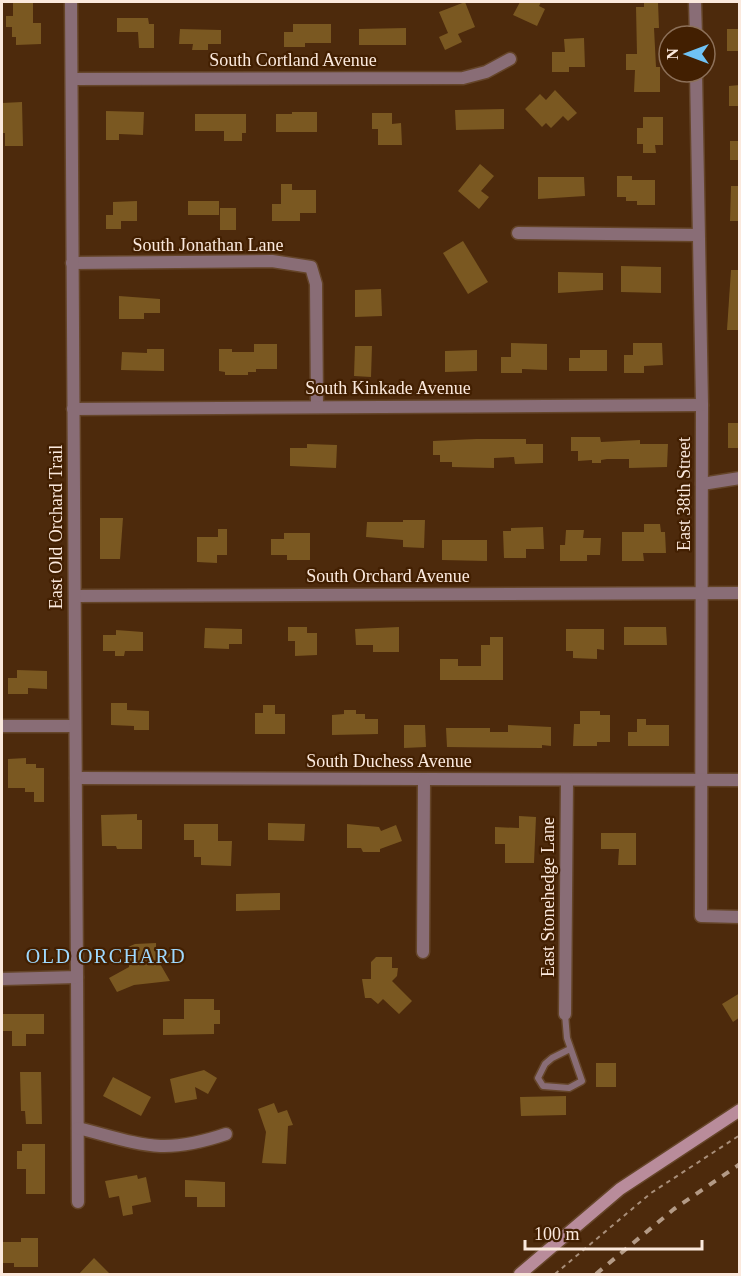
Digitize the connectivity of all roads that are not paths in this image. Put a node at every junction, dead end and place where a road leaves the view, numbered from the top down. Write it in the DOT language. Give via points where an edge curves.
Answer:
graph roads {
  1 [pos="71,2"];
  2 [pos="695,2"];
  3 [pos="696,24"];
  4 [pos="510,59"];
  5 [pos="72,79"];
  6 [pos="696,84"];
  7 [pos="518,233"];
  8 [pos="698,235"];
  9 [pos="72,263"];
  10 [pos="702,405"];
  11 [pos="317,406"];
  12 [pos="74,409"];
  13 [pos="740,478"];
  14 [pos="702,484"];
  15 [pos="702,593"];
  16 [pos="740,593"];
  17 [pos="75,596"];
  18 [pos="2,726"];
  19 [pos="75,726"];
  20 [pos="76,778"];
  21 [pos="424,780"];
  22 [pos="567,780"];
  23 [pos="702,780"];
  24 [pos="740,780"];
  25 [pos="740,917"];
  26 [pos="423,952"];
  27 [pos="77,978"];
  28 [pos="2,979"];
  29 [pos="565,1014"];
  30 [pos="570,1049"];
  31 [pos="740,1110"];
  32 [pos="78,1128"];
  33 [pos="226,1134"];
  34 [pos="78,1202"];
  35 [pos="520,1275"];
  1 -- 5 [label="street, East Old Orchard Trail"];
  2 -- 3 [label="street"];
  4 -- 5 [label="street, South Cortland Avenue" via="486,72 463,78"];
  5 -- 9 [label="street, East Old Orchard Trail"];
  6 -- 8 [label="street, East 38th Street"];
  7 -- 8 [label="street"];
  8 -- 10 [label="street, East 38th Street"];
  9 -- 11 [label="street, South Jonathan Lane" via="272,261 311,267 316,284"];
  9 -- 12 [label="street, East Old Orchard Trail"];
  10 -- 11 [label="street, South Kinkade Avenue"];
  10 -- 14 [label="street, East 38th Street"];
  11 -- 12 [label="street, South Kinkade Avenue"];
  12 -- 17 [label="street, East Old Orchard Trail"];
  13 -- 14 [label="street"];
  14 -- 15 [label="street, East 38th Street"];
  15 -- 16 [label="street, South Orchard Avenue"];
  15 -- 17 [label="street, South Orchard Avenue"];
  15 -- 23 [label="street, East 38th Street"];
  17 -- 19 [label="street, East Old Orchard Trail"];
  18 -- 19 [label="street"];
  19 -- 20 [label="street, East Old Orchard Trail"];
  20 -- 21 [label="street, South Duchess Avenue"];
  20 -- 27 [label="street, East Old Orchard Trail"];
  21 -- 22 [label="street, South Duchess Avenue"];
  21 -- 26 [label="street"];
  22 -- 23 [label="street, South Duchess Avenue"];
  22 -- 29 [label="street, East Stonehedge Lane"];
  23 -- 24 [label="street, South Duchess Avenue"];
  23 -- 25 [label="street, East 38th Street" via="701,916"];
  27 -- 28 [label="street"];
  27 -- 32 [label="street, East Old Orchard Trail"];
  29 -- 30 [label="lane"];
  30 -- 30 [label="lane" via="582,1081 569,1088 543,1086 538,1078 545,1064"];
  31 -- 35 [label="main road" via="620,1189"];
  32 -- 33 [label="street" via="159,1148 200,1143"];
  32 -- 34 [label="street, East Old Orchard Trail"];
}
